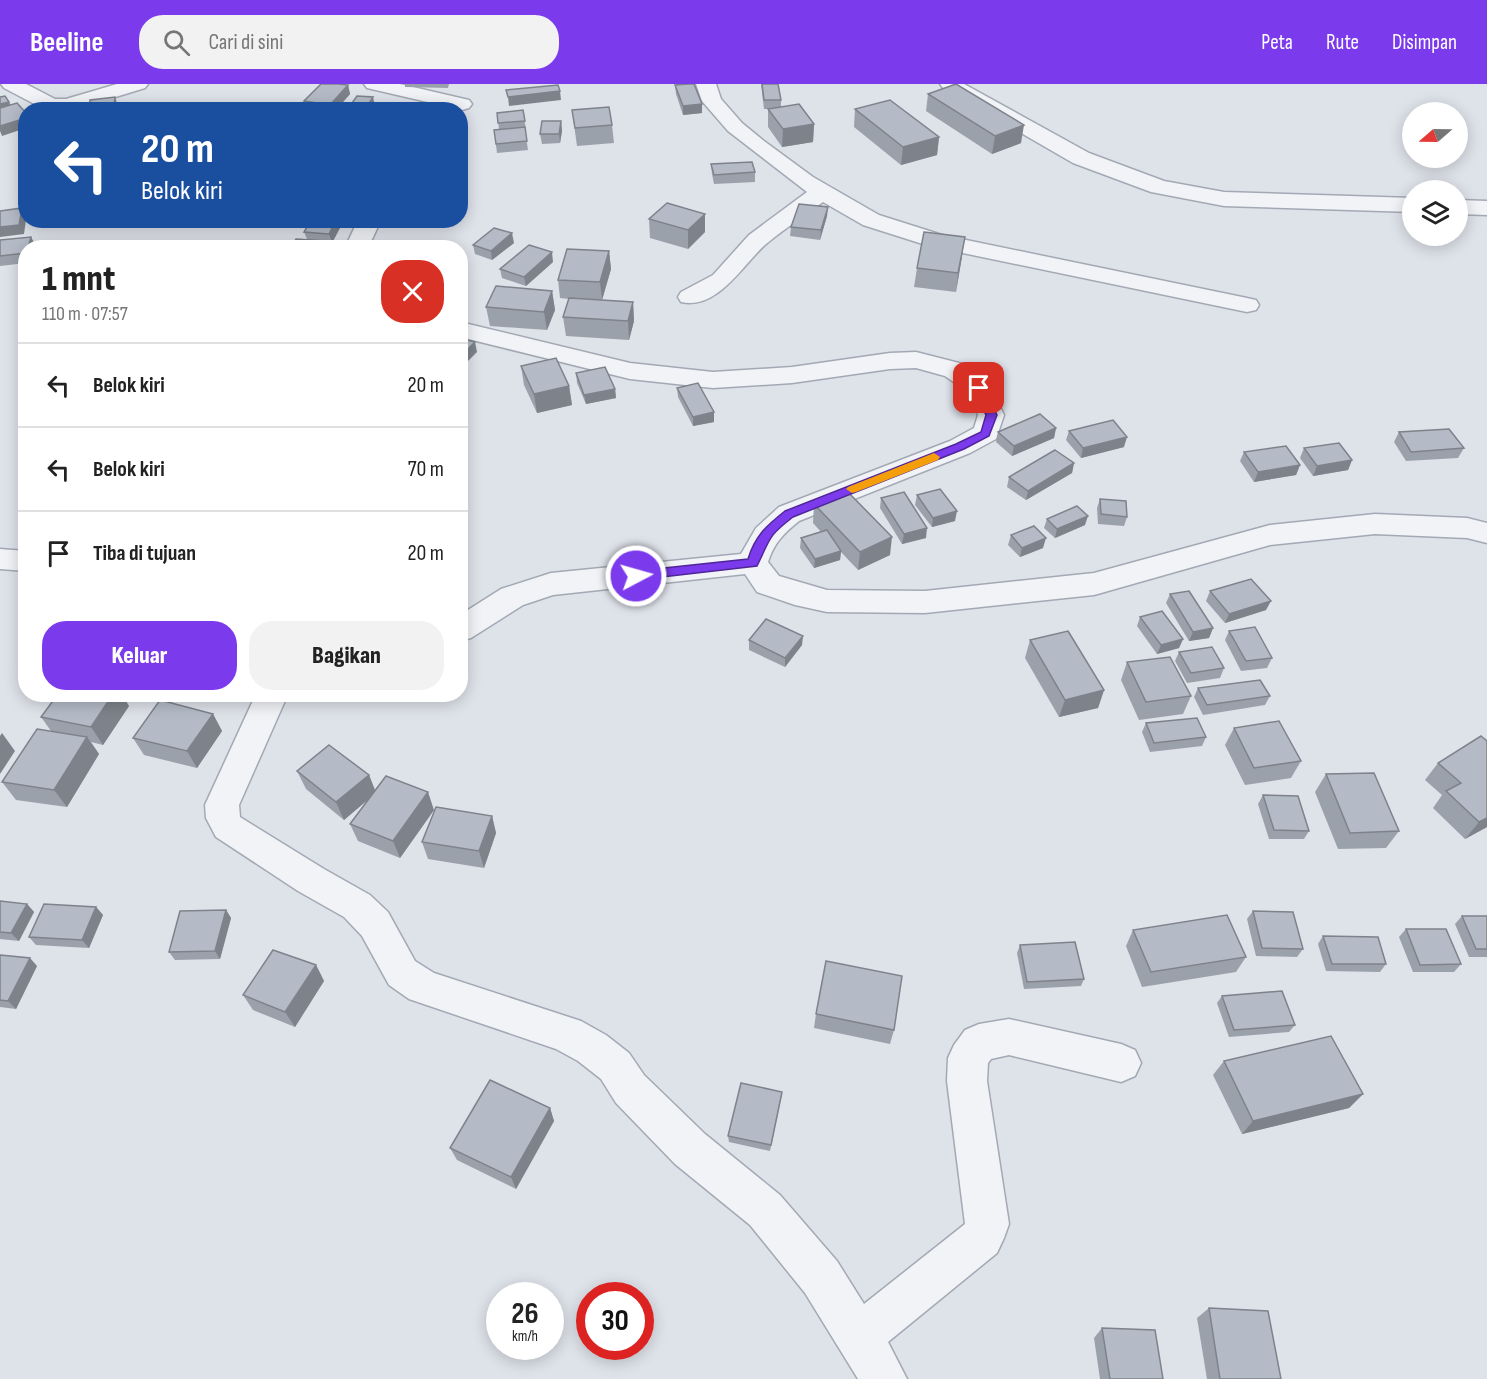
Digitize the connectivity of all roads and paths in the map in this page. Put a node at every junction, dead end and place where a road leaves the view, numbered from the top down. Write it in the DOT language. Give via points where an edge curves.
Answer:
graph roads {
  1 [pos="11,84"];
  2 [pos="138,84"];
  3 [pos="374,84"];
  4 [pos="706,84"];
  5 [pos="950,84"];
  6 [pos="465,101"];
  7 [pos="45,102"];
  8 [pos="82,102"];
  9 [pos="822,192"];
  10 [pos="1402,205"];
  11 [pos="1468,207"];
  12 [pos="1487,207"];
  13 [pos="690,297"];
  14 [pos="1247,305"];
  15 [pos="468,330"];
  16 [pos="1487,533"];
  17 [pos="0,560"];
  18 [pos="18,561"];
  19 [pos="753,563"];
  20 [pos="468,625"];
  21 [pos="268,702"];
  22 [pos="1121,1063"];
  23 [pos="857,1338"];
  24 [pos="884,1379"];
  1 -- 7 [label="street"];
  2 -- 8 [label="street"];
  3 -- 6 [label="street"];
  4 -- 9 [label="street" via="712,101 735,127"];
  5 -- 10 [label="street" via="1081,158 1159,188 1224,199"];
  9 -- 13 [label="street" via="757,240 721,280"];
  9 -- 14 [label="street" via="871,220 937,241"];
  11 -- 12 [label="street"];
  15 -- 19 [label="street" via="630,371 713,380 916,360 954,370 979,388 991,415 986,434 789,514 769,530"];
  16 -- 19 [label="street" via="1467,528 1375,524 1270,535 1094,584 925,602 837,601 795,594 768,584"];
  17 -- 18 [label="street"];
  19 -- 20 [label="street" via="551,584 512,597"];
  21 -- 23 [label="street" via="222,805 228,827 357,906 375,924 402,973 423,987 567,1034 615,1066 630,1089 690,1149 765,1210 821,1277"];
  22 -- 23 [label="street" via="1009,1036 979,1043 968,1058 967,1081 987,1224 982,1238"];
  23 -- 24 [label="street"];
}
